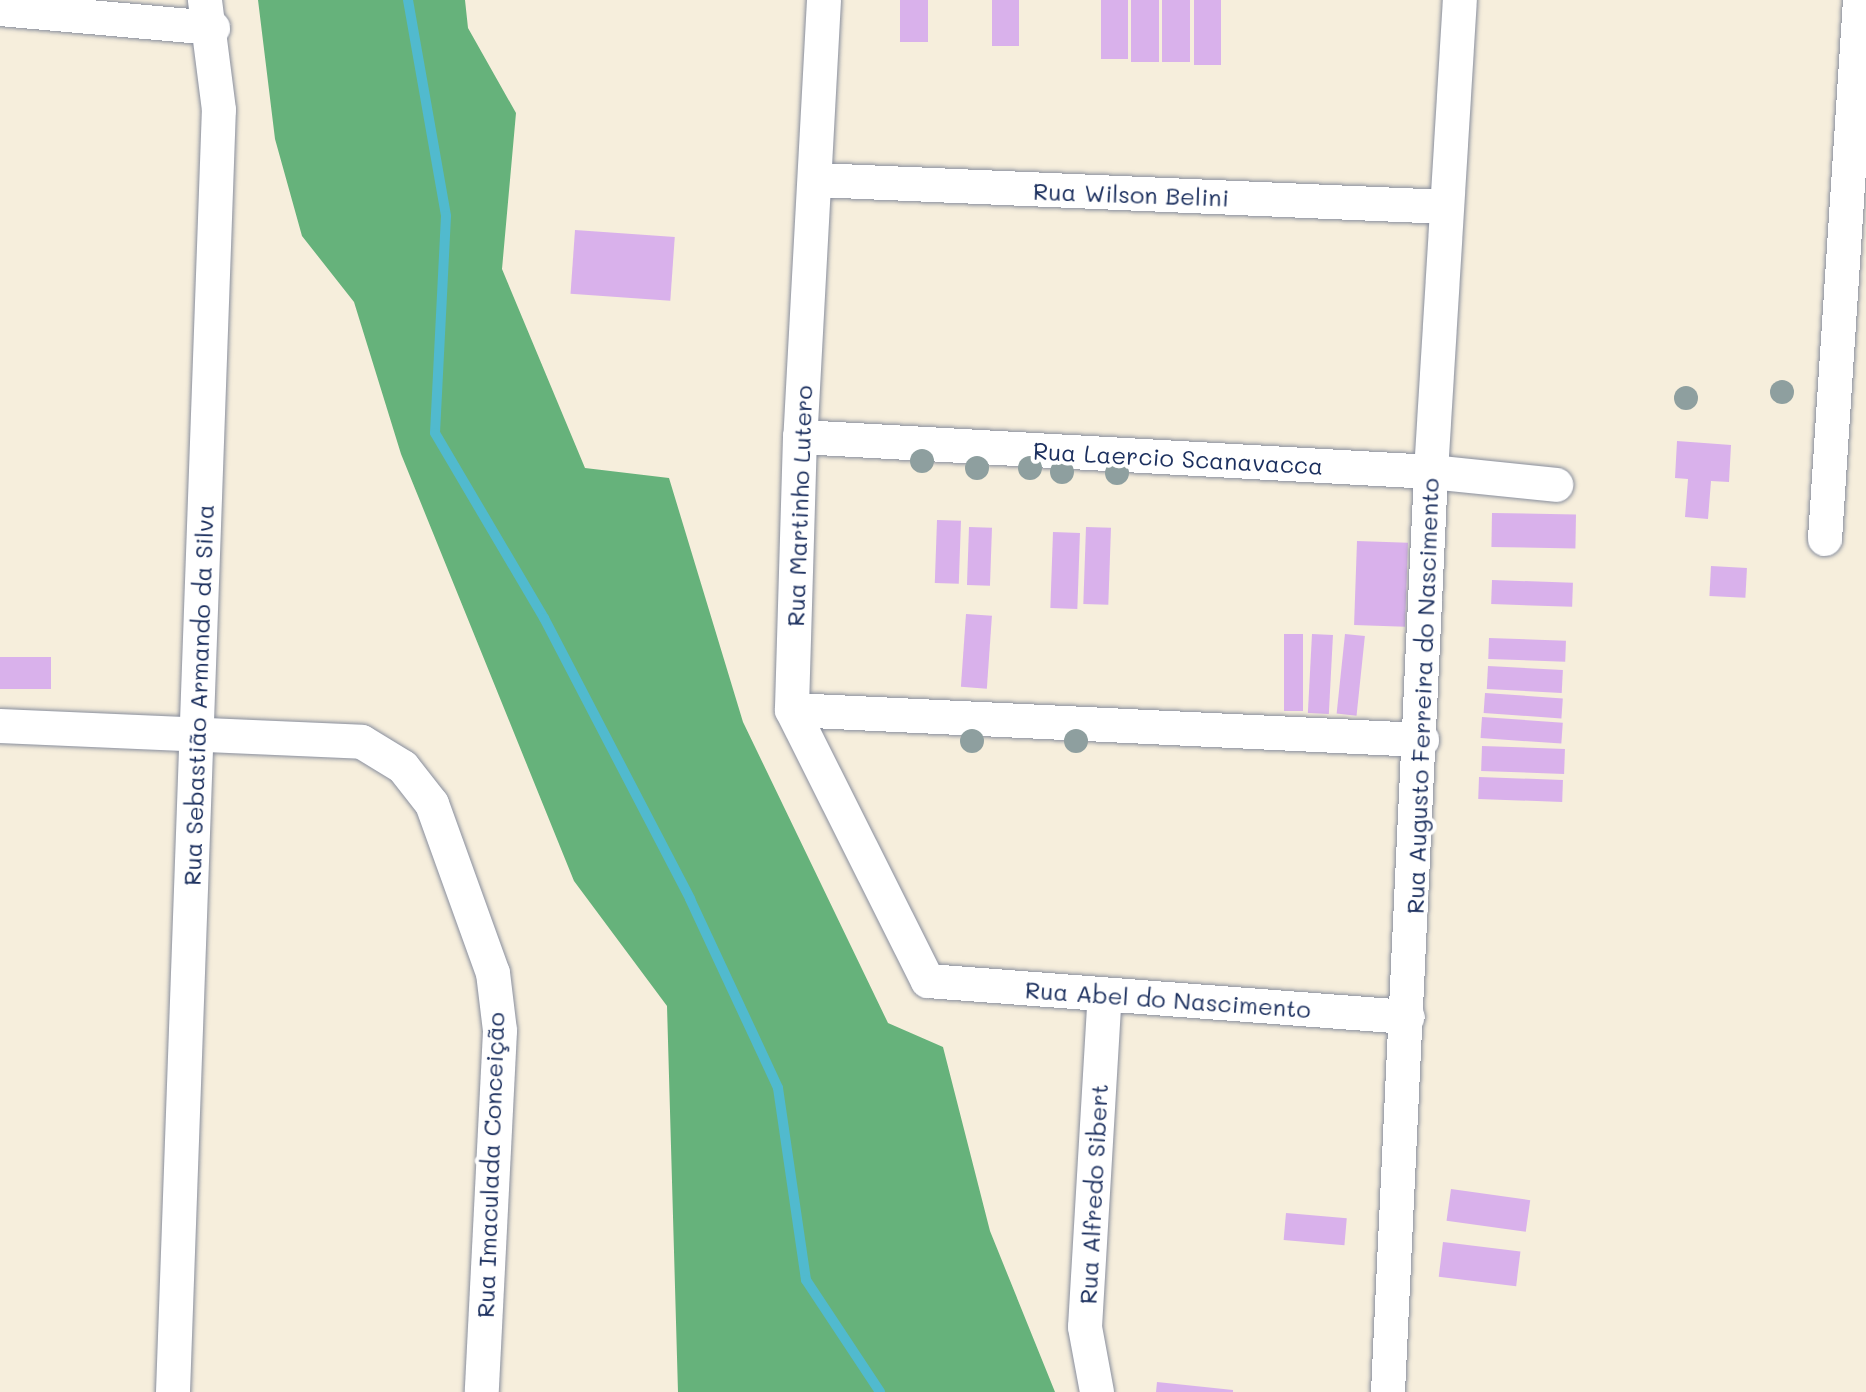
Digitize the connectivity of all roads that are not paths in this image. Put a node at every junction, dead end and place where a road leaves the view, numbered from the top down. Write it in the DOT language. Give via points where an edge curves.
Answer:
graph roads {
  1 [pos="824,0"];
  2 [pos="1460,0"];
  3 [pos="1860,0"];
  4 [pos="0,9"];
  5 [pos="209,14"];
  6 [pos="816,180"];
  7 [pos="1446,207"];
  8 [pos="800,437"];
  9 [pos="1431,472"];
  10 [pos="1556,485"];
  11 [pos="1825,539"];
  12 [pos="792,710"];
  13 [pos="0,726"];
  14 [pos="196,734"];
  15 [pos="1422,740"];
  16 [pos="928,981"];
  17 [pos="1105,995"];
  18 [pos="1408,1017"];
  19 [pos="173,1392"];
  20 [pos="482,1392"];
  21 [pos="1097,1392"];
  22 [pos="1388,1392"];
  1 -- 6 [label="street, Rua Martinho Lutero"];
  2 -- 7 [label="street, Rua Augusto Ferreira do Nascimento"];
  3 -- 11 [label="street"];
  4 -- 5 [label="street"];
  5 -- 14 [label="street, Rua Sebastião Armando da Silva" via="219,110"];
  6 -- 7 [label="street, Rua Wilson Belini"];
  6 -- 8 [label="street, Rua Martinho Lutero"];
  7 -- 9 [label="street, Rua Augusto Ferreira do Nascimento"];
  8 -- 9 [label="street, Rua Laercio Scanavacca"];
  8 -- 12 [label="street, Rua Martinho Lutero"];
  9 -- 10 [label="street, Rua Laercio Scanavacca"];
  9 -- 15 [label="street, Rua Augusto Ferreira do Nascimento"];
  12 -- 15 [label="street"];
  12 -- 16 [label="street, Rua Martinho Lutero"];
  13 -- 14 [label="street"];
  14 -- 19 [label="street, Rua Sebastião Armando da Silva"];
  14 -- 20 [label="street, Rua Imaculada Conceição" via="362,742 403,767 432,804 493,973 500,1031"];
  15 -- 18 [label="street, Rua Augusto Ferreira do Nascimento"];
  16 -- 17 [label="street, Rua Abel do Nascimento"];
  17 -- 18 [label="street, Rua Abel do Nascimento"];
  17 -- 21 [label="street, Rua Alfredo Sibert" via="1085,1327"];
  18 -- 22 [label="street, Rua Augusto Ferreira do Nascimento"];
}
